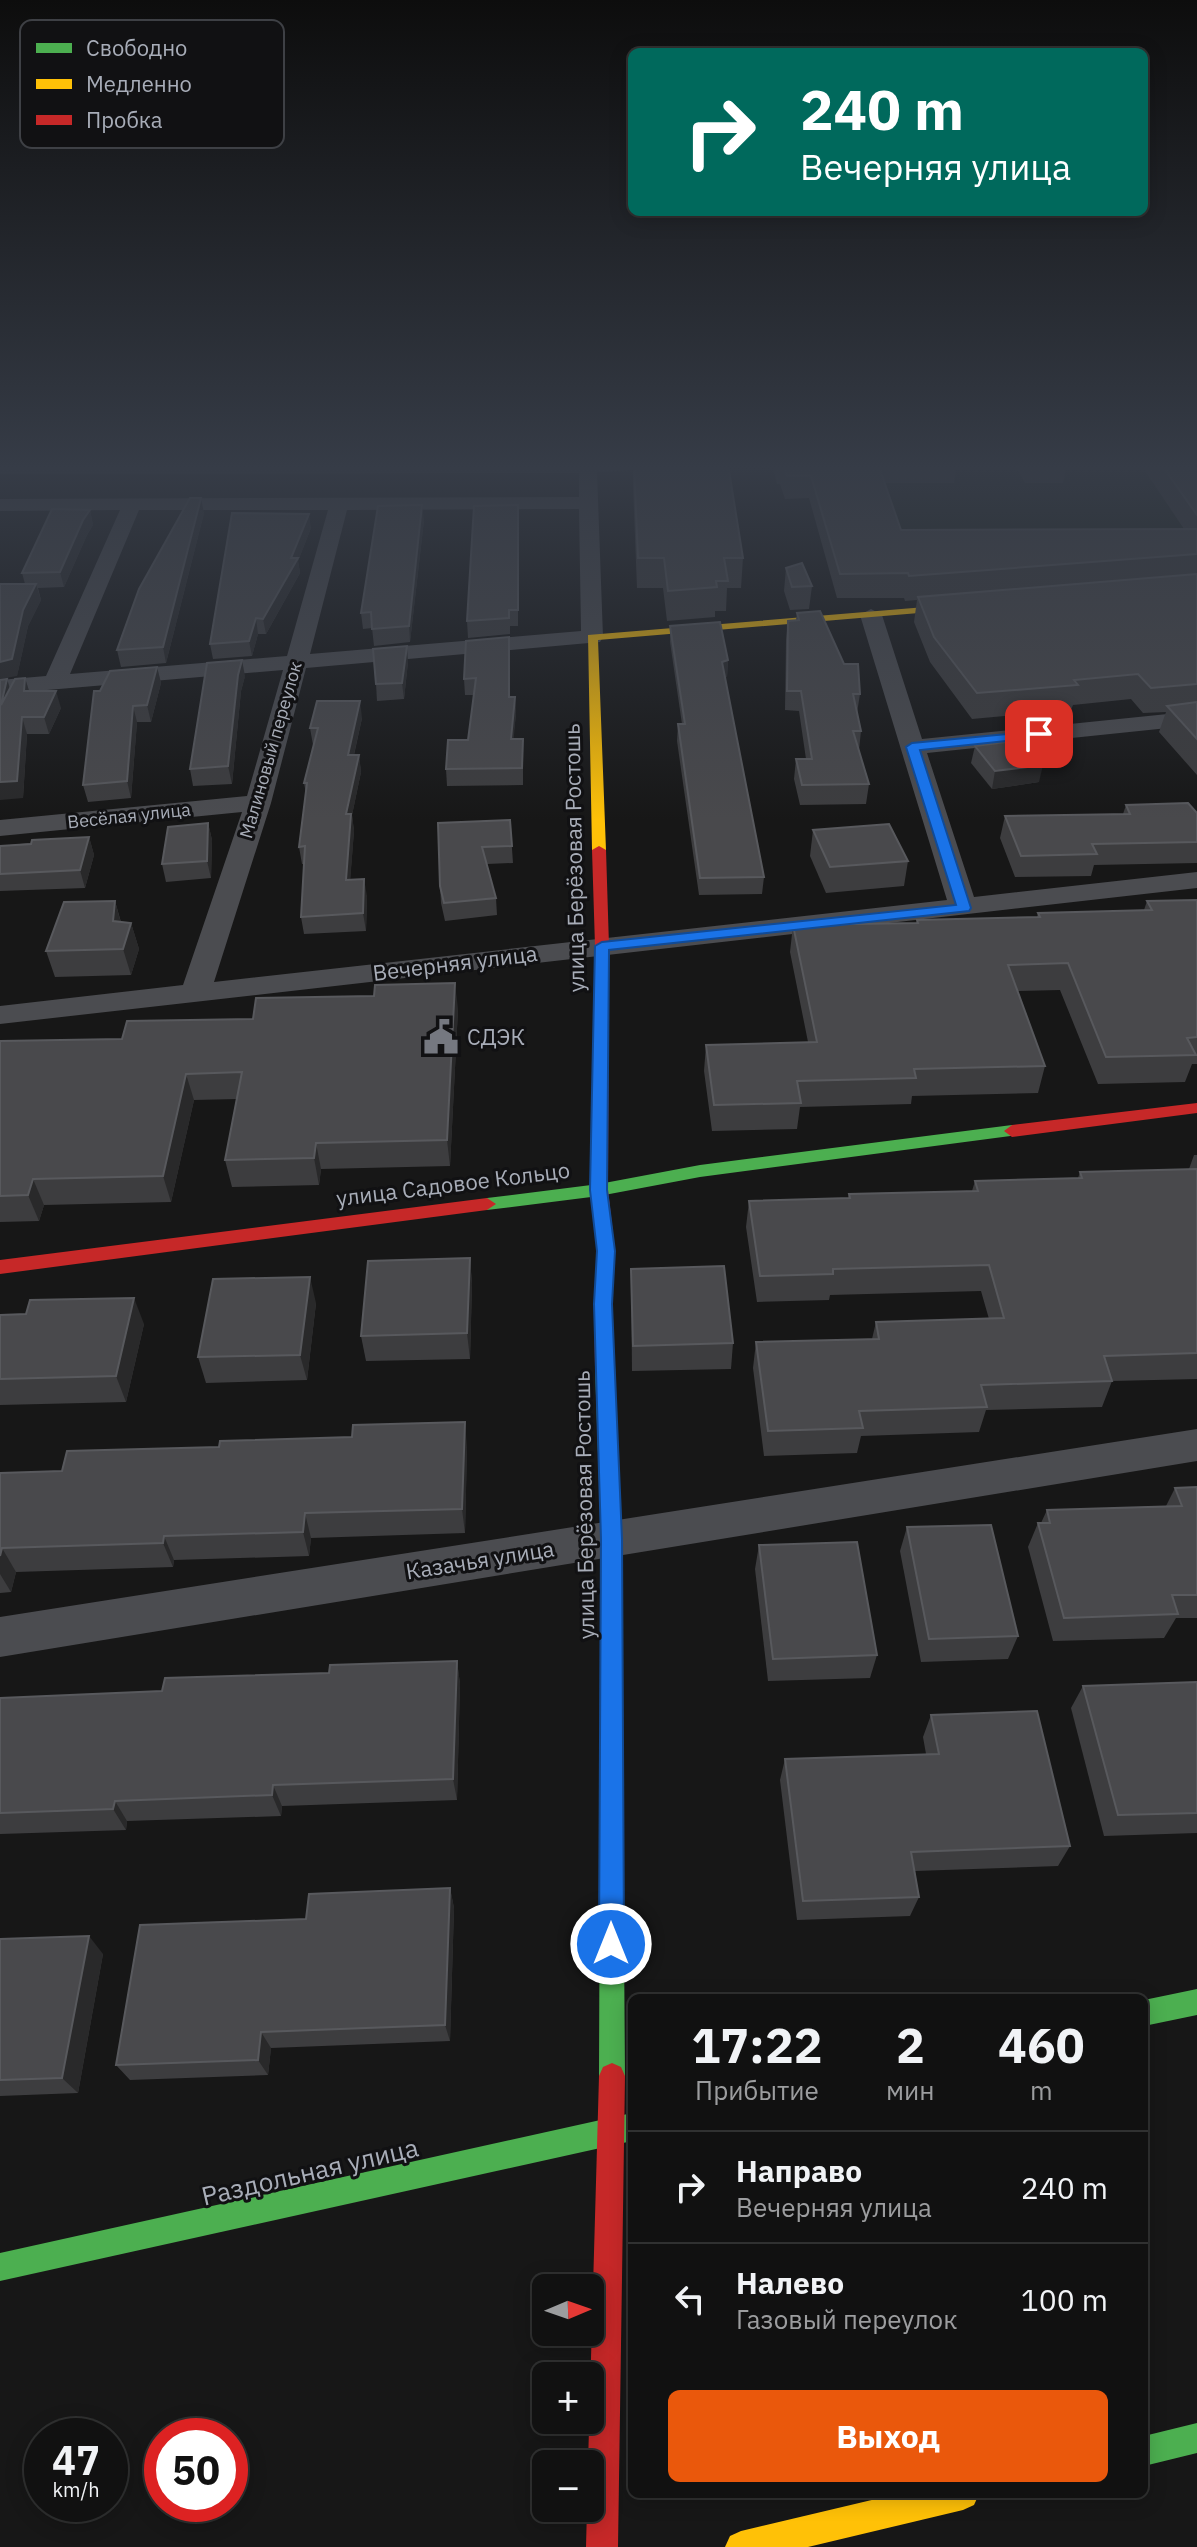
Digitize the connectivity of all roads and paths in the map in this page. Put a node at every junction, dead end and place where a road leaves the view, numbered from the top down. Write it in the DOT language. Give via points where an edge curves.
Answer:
graph roads {
  1 [pos="98,583"];
  2 [pos="318,583"];
  3 [pos="590,583"];
  4 [pos="995,604"];
  5 [pos="871,615"];
  6 [pos="592,637"];
  7 [pos="296,662"];
  8 [pos="55,682"];
  9 [pos="0,687"];
  10 [pos="1197,718"];
  11 [pos="912,747"];
  12 [pos="258,803"];
  13 [pos="0,828"];
  14 [pos="1197,880"];
  15 [pos="964,908"];
  16 [pos="602,946"];
  17 [pos="195,993"];
  18 [pos="0,1015"];
  19 [pos="1197,1108"];
  20 [pos="599,1190"];
  21 [pos="0,1267"];
  22 [pos="1197,1445"];
  23 [pos="611,1539"];
  24 [pos="0,1637"];
  25 [pos="1197,2002"];
  26 [pos="1148,2012"];
  27 [pos="628,2128"];
  28 [pos="612,2132"];
  29 [pos="0,2267"];
  30 [pos="1197,2438"];
  31 [pos="1148,2450"];
  32 [pos="946,2498"];
  33 [pos="602,2547"];
  34 [pos="741,2547"];
  1 -- 8 [label="street"];
  2 -- 7 [label="street, Малиновый переулок"];
  3 -- 6 [label="street, улица Берёзовая Ростошь"];
  4 -- 5 [label="street"];
  5 -- 6 [label="street"];
  5 -- 11 [label="street"];
  6 -- 7 [label="street"];
  6 -- 16 [label="street, улица Берёзовая Ростошь"];
  7 -- 8 [label="street"];
  7 -- 12 [label="street, Малиновый переулок"];
  8 -- 9 [label="street"];
  10 -- 11 [label="street"];
  11 -- 15 [label="street"];
  12 -- 13 [label="street, Весёлая улица"];
  12 -- 17 [label="street, Малиновый переулок"];
  14 -- 15 [label="street, Вечерняя улица"];
  15 -- 16 [label="street, Вечерняя улица"];
  16 -- 17 [label="street, Вечерняя улица"];
  16 -- 20 [label="street, улица Берёзовая Ростошь"];
  17 -- 18 [label="street, Вечерняя улица"];
  19 -- 20 [label="street, улица Садовое Кольцо" via="700,1171"];
  20 -- 21 [label="street, улица Садовое Кольцо"];
  20 -- 23 [label="street, улица Берёзовая Ростошь" via="606,1251"];
  22 -- 23 [label="street, Казачья улица"];
  23 -- 24 [label="street, Казачья улица"];
  23 -- 28 [label="street, улица Берёзовая Ростошь"];
  25 -- 26 [label="street"];
  27 -- 28 [label="street, Раздольная улица"];
  28 -- 29 [label="street, Раздольная улица"];
  28 -- 33 [label="street, улица Берёзовая Ростошь"];
  30 -- 31 [label="street"];
  32 -- 34 [label="street"];
}
